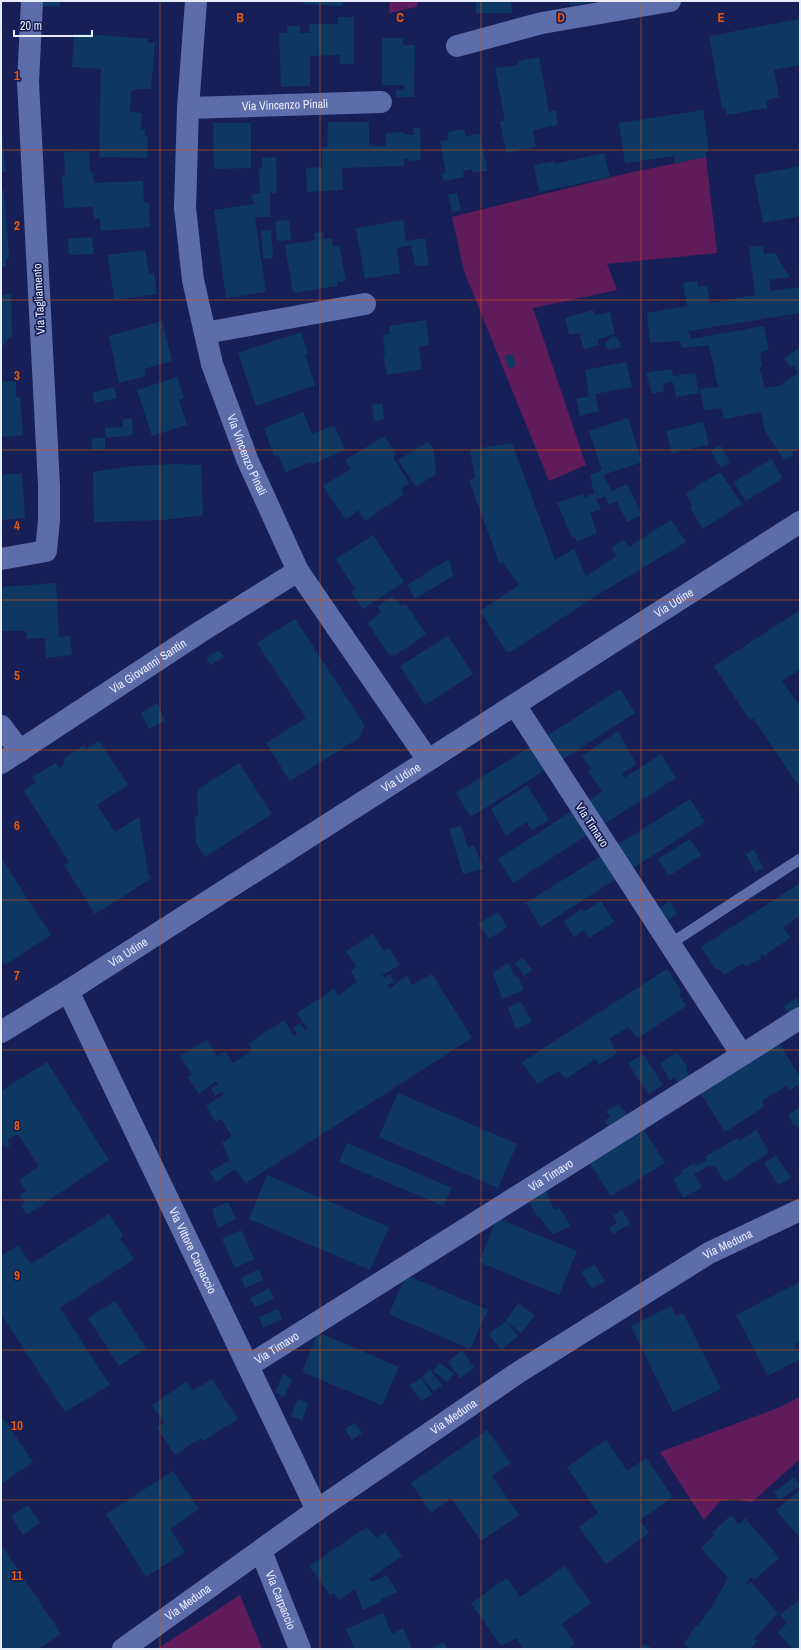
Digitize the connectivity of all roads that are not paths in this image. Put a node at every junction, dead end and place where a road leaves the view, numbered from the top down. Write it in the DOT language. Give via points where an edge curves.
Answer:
graph roads {
  1 [pos="32,1"];
  2 [pos="196,1"];
  3 [pos="670,1"];
  4 [pos="457,46"];
  5 [pos="381,102"];
  6 [pos="188,108"];
  7 [pos="365,304"];
  8 [pos="206,334"];
  9 [pos="800,522"];
  10 [pos="1,559"];
  11 [pos="298,572"];
  12 [pos="515,705"];
  13 [pos="1,726"];
  14 [pos="20,751"];
  15 [pos="428,760"];
  16 [pos="1,763"];
  17 [pos="800,859"];
  18 [pos="670,944"];
  19 [pos="68,991"];
  20 [pos="800,1018"];
  21 [pos="1,1032"];
  22 [pos="742,1055"];
  23 [pos="800,1210"];
  24 [pos="248,1366"];
  25 [pos="317,1510"];
  26 [pos="260,1551"];
  27 [pos="123,1649"];
  28 [pos="300,1649"];
  1 -- 10 [label="street, Via Tagliamento" via="28,82 49,520 46,551"];
  2 -- 6 [label="street, Via Vincenzo Pinali"];
  3 -- 4 [label="street" via="542,23"];
  5 -- 6 [label="street, Via Vincenzo Pinali"];
  6 -- 8 [label="street, Via Vincenzo Pinali" via="185,208 194,280"];
  7 -- 8 [label="street"];
  8 -- 11 [label="street, Via Vincenzo Pinali" via="212,364 247,459"];
  9 -- 12 [label="street, Via Udine"];
  11 -- 14 [label="street, Via Giovanni Santin" via="200,632"];
  11 -- 15 [label="street, Via Vincenzo Pinali"];
  12 -- 15 [label="street, Via Udine"];
  12 -- 18 [label="street, Via Timavo"];
  13 -- 14 [label="street"];
  14 -- 16 [label="street, Via Giovanni Santin"];
  15 -- 19 [label="street, Via Udine"];
  17 -- 18 [label="lane"];
  18 -- 22 [label="street, Via Timavo"];
  19 -- 21 [label="street, Via Udine"];
  19 -- 24 [label="street, Via Vittore Carpaccio"];
  20 -- 22 [label="street"];
  22 -- 24 [label="street, Via Timavo"];
  23 -- 25 [label="street, Via Meduna" via="709,1253 519,1372"];
  24 -- 25 [label="street, Via Vittore Carpaccio"];
  25 -- 26 [label="street, Via Meduna"];
  26 -- 27 [label="street, Via Meduna"];
  26 -- 28 [label="street, Via Carpaccio"];
}
